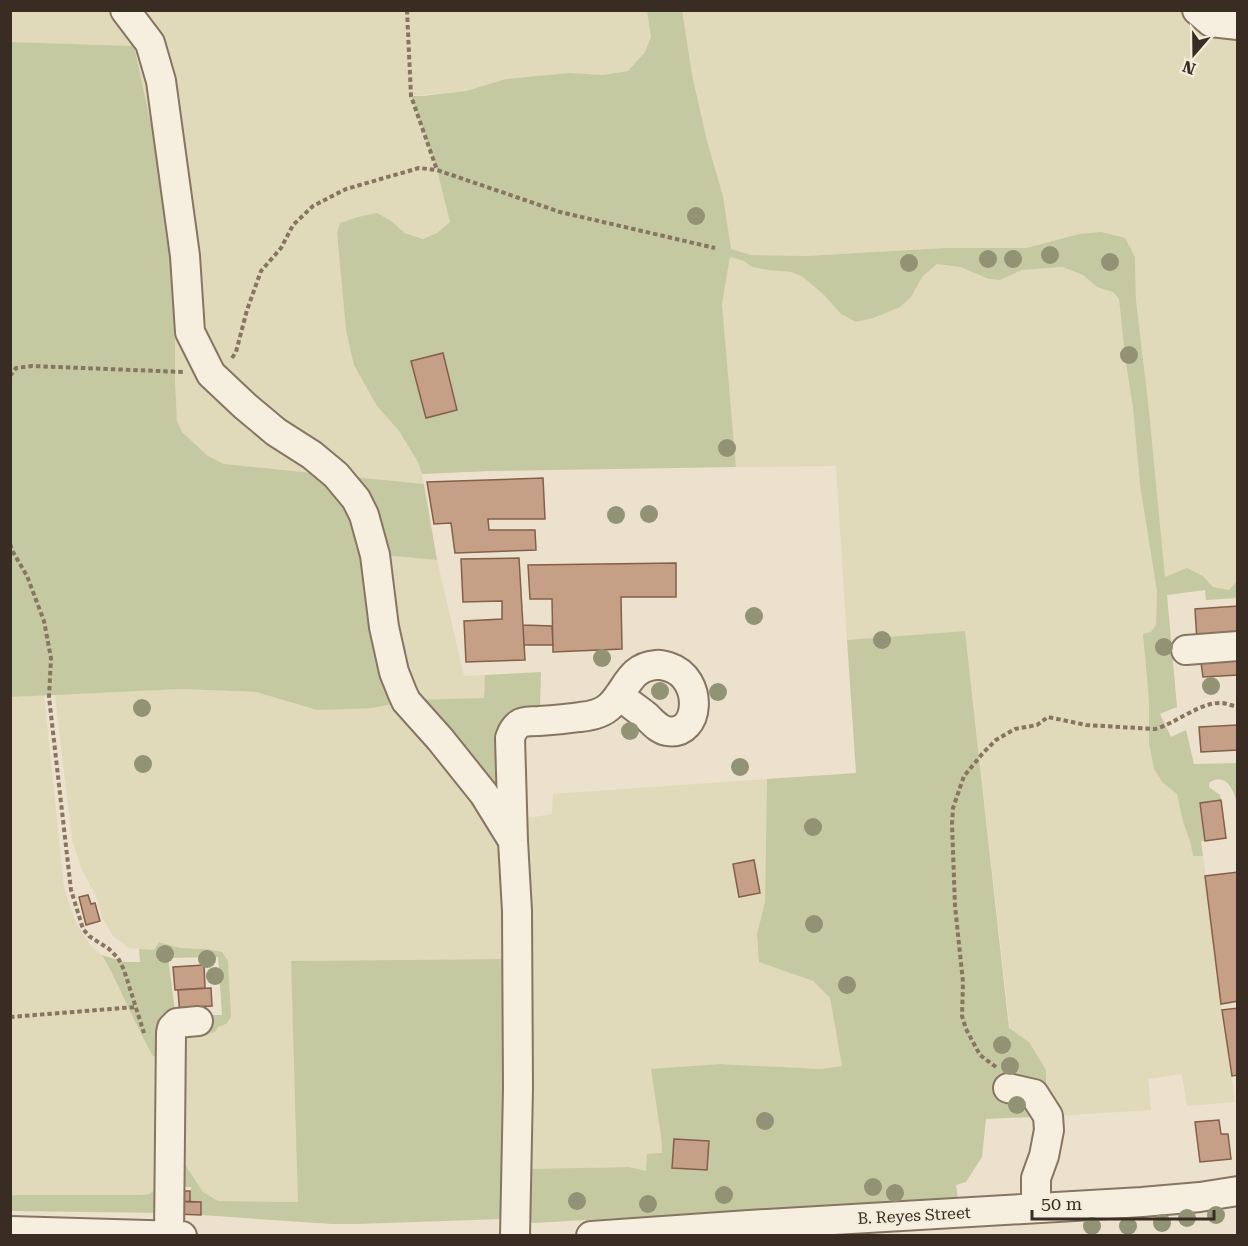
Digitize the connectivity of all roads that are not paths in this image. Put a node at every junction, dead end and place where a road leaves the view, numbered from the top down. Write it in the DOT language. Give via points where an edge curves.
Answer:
graph roads {
  1 [pos="125,10"];
  2 [pos="1197,10"];
  3 [pos="1238,25"];
  4 [pos="1238,646"];
  5 [pos="1186,650"];
  6 [pos="619,695"];
  7 [pos="513,841"];
  8 [pos="198,1021"];
  9 [pos="1008,1088"];
  10 [pos="1238,1191"];
  11 [pos="1038,1208"];
  12 [pos="750,1230"];
  13 [pos="10,1231"];
  14 [pos="169,1235"];
  15 [pos="182,1236"];
  16 [pos="515,1236"];
  17 [pos="591,1236"];
  1 -- 7 [label="street" via="150,43 161,81 186,256 190,332 211,374 276,432 312,455 356,499 375,555 384,627 394,672 406,701 484,794"];
  2 -- 3 [label="street" via="1211,22"];
  4 -- 5 [label="street"];
  6 -- 7 [label="street" via="598,713 529,721 513,730"];
  7 -- 16 [label="street" via="518,1088"];
  8 -- 14 [label="street" via="177,1023 171,1033"];
  9 -- 11 [label="street" via="1034,1094 1048,1116 1044,1156 1036,1178"];
  10 -- 11 [label="street, B. Reyes Street"];
  11 -- 12 [label="street, B. Reyes Street"];
  12 -- 17 [label="street, B. Reyes Street"];
  13 -- 14 [label="street"];
  14 -- 15 [label="street"];
}
